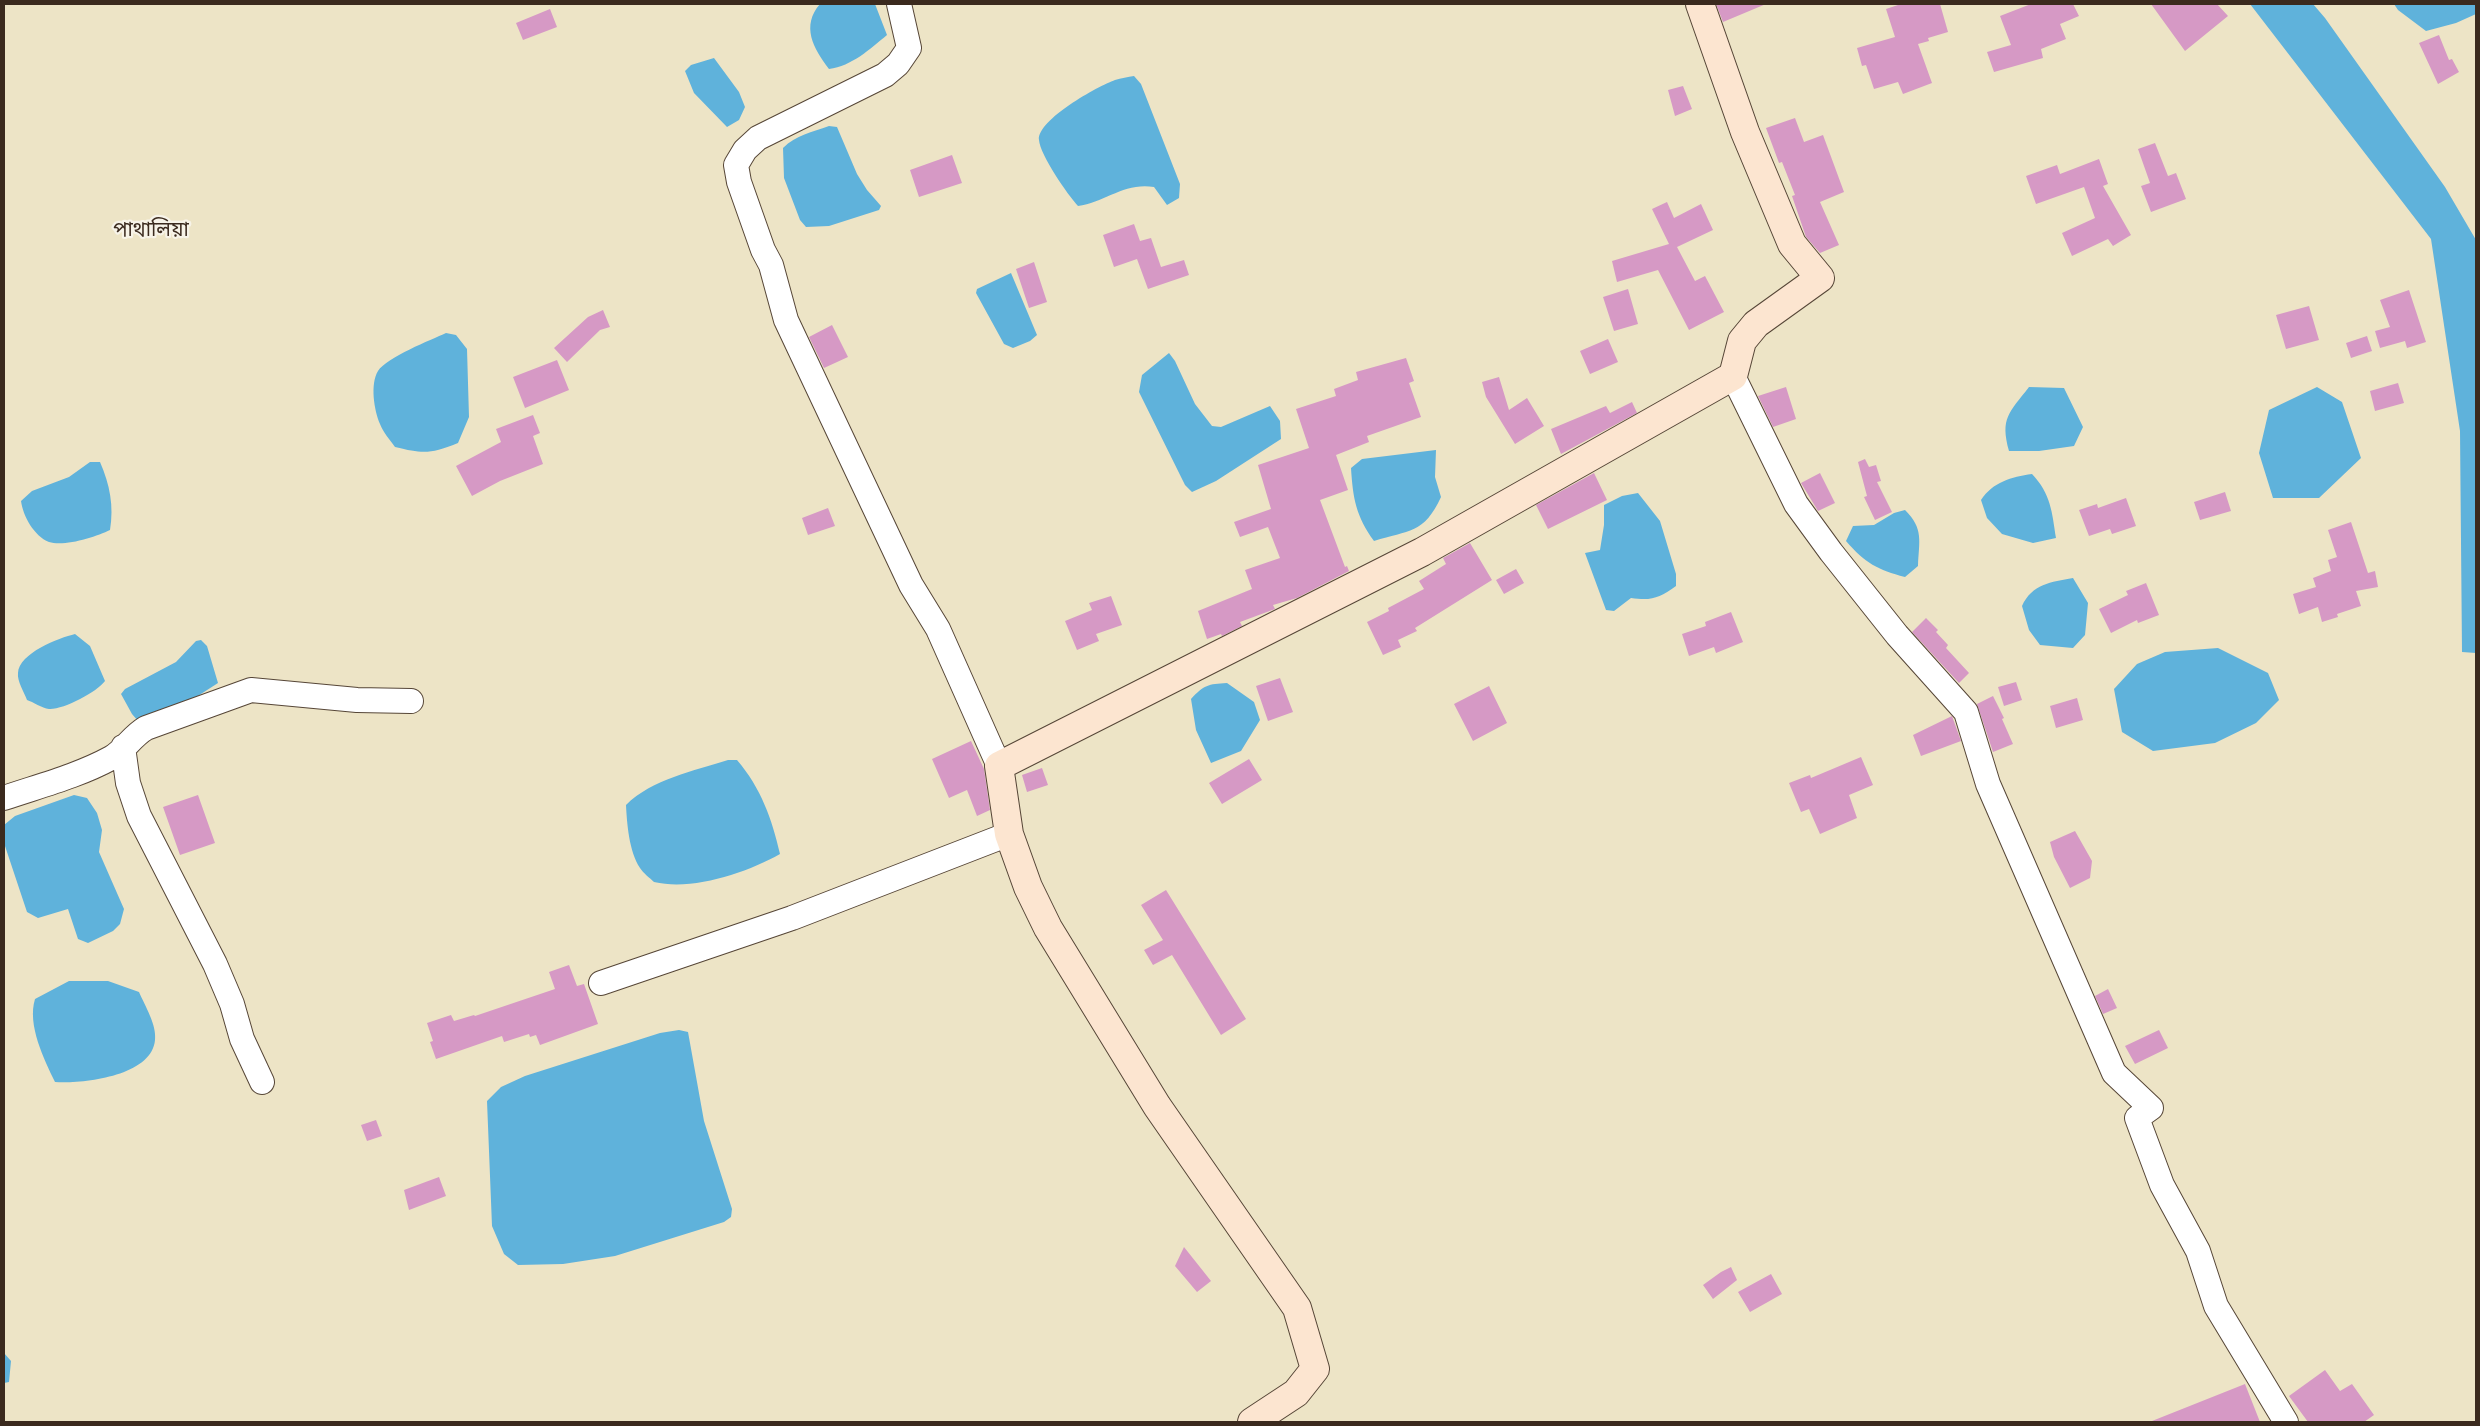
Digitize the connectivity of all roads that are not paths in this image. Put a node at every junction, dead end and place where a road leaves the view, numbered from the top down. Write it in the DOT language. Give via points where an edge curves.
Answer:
graph roads {
  1 [pos="899,4"];
  2 [pos="1700,4"];
  3 [pos="1733,376"];
  4 [pos="411,701"];
  5 [pos="123,747"];
  6 [pos="999,766"];
  7 [pos="4,798"];
  8 [pos="1009,834"];
  9 [pos="601,983"];
  10 [pos="262,1082"];
  11 [pos="1252,1422"];
  12 [pos="2286,1422"];
  1 -- 6 [label="street" via="908,48 898,64 885,75 758,138 736,165 739,182 771,265 786,320 911,586 938,629"];
  2 -- 3 [label="street" via="1745,132 1792,244 1820,278 1756,324 1742,341"];
  3 -- 6 [label="street" via="1422,552"];
  3 -- 12 [label="street" via="1796,504 1897,635 1966,712 1988,784 2114,1073 2150,1108 2137,1118 2162,1185 2198,1251 2216,1306"];
  4 -- 5 [label="street" via="357,700 251,690 146,728 134,734"];
  5 -- 7 [label="street" via="112,758"];
  5 -- 10 [label="street" via="128,783 139,816 215,964 242,1039"];
  6 -- 8 [label="street"];
  8 -- 9 [label="street" via="792,918"];
  8 -- 11 [label="street" via="1028,887 1048,928 1157,1106 1297,1308 1315,1369 1296,1393"];
}
